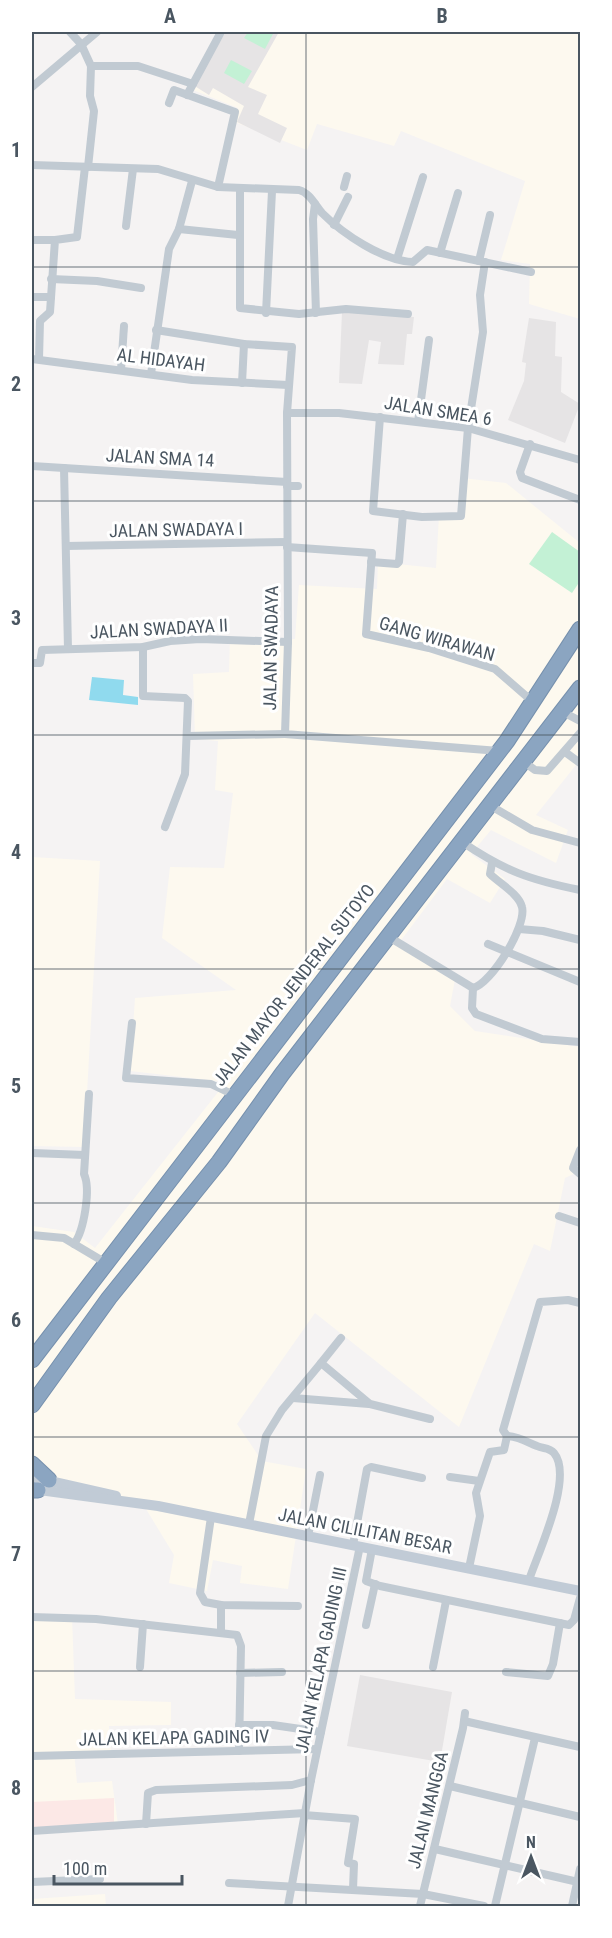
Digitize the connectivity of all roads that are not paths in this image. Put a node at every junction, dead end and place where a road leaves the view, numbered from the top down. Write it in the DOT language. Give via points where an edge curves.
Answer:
graph roads {
  1 [pos="70,32"];
  2 [pos="97,32"];
  3 [pos="221,32"];
  4 [pos="81,44"];
  5 [pos="91,66"];
  6 [pos="193,84"];
  7 [pos="32,87"];
  8 [pos="187,95"];
  9 [pos="170,103"];
  10 [pos="32,165"];
  11 [pos="87,167"];
  12 [pos="133,169"];
  13 [pos="347,176"];
  14 [pos="423,177"];
  15 [pos="192,181"];
  16 [pos="218,188"];
  17 [pos="344,188"];
  18 [pos="240,190"];
  19 [pos="272,191"];
  20 [pos="458,193"];
  21 [pos="348,197"];
  22 [pos="315,204"];
  23 [pos="490,215"];
  24 [pos="334,225"];
  25 [pos="126,226"];
  26 [pos="179,229"];
  27 [pos="238,235"];
  28 [pos="32,240"];
  29 [pos="55,240"];
  30 [pos="440,253"];
  31 [pos="397,259"];
  32 [pos="482,261"];
  33 [pos="531,272"];
  34 [pos="51,279"];
  35 [pos="141,288"];
  36 [pos="32,297"];
  37 [pos="51,297"];
  38 [pos="266,313"];
  39 [pos="316,314"];
  40 [pos="408,314"];
  41 [pos="124,326"];
  42 [pos="156,330"];
  43 [pos="429,340"];
  44 [pos="244,344"];
  45 [pos="35,359"];
  46 [pos="121,370"];
  47 [pos="151,374"];
  48 [pos="242,383"];
  49 [pos="288,385"];
  50 [pos="287,413"];
  51 [pos="380,417"];
  52 [pos="418,422"];
  53 [pos="468,428"];
  54 [pos="530,444"];
  55 [pos="580,460"];
  56 [pos="32,466"];
  57 [pos="64,468"];
  58 [pos="287,484"];
  59 [pos="298,486"];
  60 [pos="580,500"];
  61 [pos="403,514"];
  62 [pos="287,544"];
  63 [pos="66,546"];
  64 [pos="371,558"];
  65 [pos="580,629"];
  66 [pos="288,642"];
  67 [pos="143,647"];
  68 [pos="32,648"];
  69 [pos="68,649"];
  70 [pos="42,650"];
  71 [pos="32,663"];
  72 [pos="580,688"];
  73 [pos="533,702"];
  74 [pos="563,712"];
  75 [pos="580,721"];
  76 [pos="580,733"];
  77 [pos="285,734"];
  78 [pos="188,736"];
  79 [pos="499,751"];
  80 [pos="565,752"];
  81 [pos="524,762"];
  82 [pos="580,763"];
  83 [pos="491,807"];
  84 [pos="165,827"];
  85 [pos="462,842"];
  86 [pos="580,843"];
  87 [pos="492,863"];
  88 [pos="580,890"];
  89 [pos="367,921"];
  90 [pos="519,929"];
  91 [pos="389,937"];
  92 [pos="580,940"];
  93 [pos="488,944"];
  94 [pos="507,952"];
  95 [pos="580,982"];
  96 [pos="473,988"];
  97 [pos="132,1023"];
  98 [pos="580,1042"];
  99 [pos="89,1094"];
  100 [pos="234,1095"];
  101 [pos="580,1150"];
  102 [pos="32,1153"];
  103 [pos="85,1155"];
  104 [pos="577,1172"];
  105 [pos="559,1216"];
  106 [pos="580,1223"];
  107 [pos="32,1235"];
  108 [pos="74,1244"];
  109 [pos="106,1263"];
  110 [pos="580,1303"];
  111 [pos="341,1338"];
  112 [pos="32,1360"];
  113 [pos="321,1364"];
  114 [pos="293,1398"];
  115 [pos="370,1404"];
  116 [pos="32,1405"];
  117 [pos="430,1419"];
  118 [pos="507,1436"];
  119 [pos="32,1464"];
  120 [pos="320,1475"];
  121 [pos="450,1477"];
  122 [pos="422,1478"];
  123 [pos="479,1481"];
  124 [pos="36,1485"];
  125 [pos="211,1517"];
  126 [pos="249,1524"];
  127 [pos="308,1536"];
  128 [pos="356,1546"];
  129 [pos="372,1549"];
  130 [pos="469,1568"];
  131 [pos="529,1580"];
  132 [pos="375,1584"];
  133 [pos="580,1591"];
  134 [pos="580,1598"];
  135 [pos="446,1600"];
  136 [pos="221,1605"];
  137 [pos="298,1606"];
  138 [pos="32,1617"];
  139 [pos="560,1623"];
  140 [pos="143,1624"];
  141 [pos="366,1625"];
  142 [pos="221,1632"];
  143 [pos="140,1667"];
  144 [pos="433,1667"];
  145 [pos="282,1672"];
  146 [pos="506,1672"];
  147 [pos="240,1673"];
  148 [pos="239,1725"];
  149 [pos="321,1732"];
  150 [pos="535,1738"];
  151 [pos="580,1747"];
  152 [pos="317,1749"];
  153 [pos="239,1751"];
  154 [pos="32,1756"];
  155 [pos="311,1780"];
  156 [pos="450,1786"];
  157 [pos="520,1803"];
  158 [pos="304,1814"];
  159 [pos="580,1817"];
  160 [pos="146,1824"];
  161 [pos="32,1831"];
  162 [pos="435,1849"];
  163 [pos="505,1866"];
  164 [pos="580,1875"];
  165 [pos="99,1879"];
  166 [pos="32,1882"];
  167 [pos="228,1883"];
  168 [pos="293,1887"];
  169 [pos="353,1889"];
  170 [pos="423,1894"];
  171 [pos="288,1906"];
  172 [pos="420,1906"];
  173 [pos="484,1906"];
  174 [pos="495,1906"];
  175 [pos="572,1906"];
  1 -- 4 [label="street"];
  2 -- 4 [label="street"];
  3 -- 6 [label="street"];
  4 -- 5 [label="street"];
  4 -- 7 [label="street"];
  5 -- 6 [label="street" via="138,66"];
  5 -- 11 [label="street" via="94,111"];
  6 -- 8 [label="street"];
  8 -- 9 [label="street" via="174,90"];
  8 -- 16 [label="street" via="235,112"];
  10 -- 11 [label="street"];
  11 -- 12 [label="street"];
  11 -- 29 [label="street" via="77,237"];
  12 -- 15 [label="street" via="165,170"];
  12 -- 25 [label="street"];
  13 -- 17 [label="street"];
  14 -- 31 [label="street"];
  15 -- 16 [label="street"];
  15 -- 26 [label="street"];
  16 -- 18 [label="street"];
  18 -- 19 [label="street"];
  18 -- 27 [label="street"];
  19 -- 22 [label="street" via="299,190"];
  19 -- 38 [label="street"];
  20 -- 30 [label="street"];
  21 -- 24 [label="street"];
  22 -- 24 [label="street"];
  22 -- 39 [label="street"];
  23 -- 32 [label="street"];
  24 -- 31 [label="street"];
  26 -- 27 [label="street"];
  26 -- 42 [label="street" via="169,249"];
  27 -- 38 [label="street" via="239,307"];
  28 -- 29 [label="street"];
  29 -- 34 [label="street"];
  30 -- 31 [label="street" via="429,251 413,262"];
  30 -- 32 [label="street"];
  32 -- 33 [label="street"];
  32 -- 53 [label="street" via="483,332"];
  34 -- 35 [label="street"];
  34 -- 37 [label="street"];
  36 -- 37 [label="street"];
  37 -- 45 [label="street" via="49,314 40,321"];
  38 -- 39 [label="street"];
  39 -- 40 [label="street" via="346,309"];
  41 -- 46 [label="street"];
  42 -- 44 [label="street"];
  42 -- 47 [label="street"];
  43 -- 52 [label="street"];
  44 -- 48 [label="street"];
  44 -- 49 [label="street, JALAN SWADAYA" via="289,346 292,349"];
  45 -- 46 [label="street, AL HIDAYAH"];
  46 -- 47 [label="street, AL HIDAYAH"];
  47 -- 48 [label="street, AL HIDAYAH"];
  48 -- 49 [label="street, AL HIDAYAH"];
  49 -- 50 [label="street, JALAN SWADAYA"];
  50 -- 51 [label="street, JALAN SMEA 6"];
  50 -- 58 [label="street, JALAN SWADAYA"];
  51 -- 52 [label="street, JALAN SMEA 6"];
  51 -- 61 [label="street" via="372,509"];
  52 -- 53 [label="street, JALAN SMEA 6"];
  53 -- 54 [label="street, JALAN SMEA 6"];
  53 -- 61 [label="street" via="462,516"];
  54 -- 55 [label="street, JALAN SMEA 6"];
  54 -- 60 [label="street" via="520,472 522,478"];
  56 -- 57 [label="street, JALAN SMA 14"];
  57 -- 58 [label="street, JALAN SMA 14"];
  57 -- 63 [label="street"];
  58 -- 59 [label="street, JALAN SMA 14"];
  58 -- 62 [label="street, JALAN SWADAYA"];
  61 -- 64 [label="street, JALAN SWADAYA I" via="399,562"];
  62 -- 63 [label="street, JALAN SWADAYA I"];
  62 -- 64 [label="street, JALAN SWADAYA I"];
  62 -- 66 [label="street, JALAN SWADAYA"];
  63 -- 69 [label="street"];
  64 -- 73 [label="street, GANG WIRAWAN" via="366,634 495,669"];
  65 -- 73 [label="highway, JALAN MAYOR JENDERAL SUTOYO"];
  66 -- 67 [label="street, JALAN SWADAYA II" via="200,639"];
  66 -- 77 [label="street, JALAN SWADAYA"];
  67 -- 69 [label="street, JALAN SWADAYA II"];
  67 -- 78 [label="street" via="143,695 187,699"];
  68 -- 70 [label="street, JALAN SWADAYA II"];
  69 -- 70 [label="street, JALAN SWADAYA II"];
  70 -- 71 [label="street" via="40,663"];
  72 -- 74 [label="highway"];
  73 -- 79 [label="highway, JALAN MAYOR JENDERAL SUTOYO"];
  74 -- 75 [label="street"];
  74 -- 81 [label="highway"];
  76 -- 80 [label="street"];
  77 -- 78 [label="street"];
  77 -- 79 [label="street, JALAN SWADAYA"];
  78 -- 84 [label="street" via="181,789"];
  79 -- 89 [label="highway, JALAN MAYOR JENDERAL SUTOYO"];
  80 -- 81 [label="street" via="547,771 535,770"];
  80 -- 82 [label="street"];
  81 -- 83 [label="highway"];
  83 -- 85 [label="highway"];
  83 -- 86 [label="street" via="532,830"];
  85 -- 87 [label="street"];
  85 -- 91 [label="highway"];
  87 -- 88 [label="street" via="527,879"];
  87 -- 90 [label="street" via="490,874 522,907"];
  89 -- 91 [label="highway"];
  89 -- 100 [label="highway, JALAN MAYOR JENDERAL SUTOYO"];
  90 -- 92 [label="street"];
  90 -- 94 [label="street"];
  91 -- 96 [label="street"];
  91 -- 116 [label="highway" via="219,1162 109,1298"];
  93 -- 94 [label="street"];
  94 -- 95 [label="street"];
  94 -- 96 [label="street" via="482,984"];
  96 -- 98 [label="street" via="472,1008 476,1014 542,1039"];
  97 -- 100 [label="street" via="126,1078 211,1084"];
  99 -- 103 [label="street"];
  100 -- 109 [label="highway, JALAN MAYOR JENDERAL SUTOYO"];
  101 -- 104 [label="street"];
  102 -- 103 [label="street"];
  103 -- 108 [label="street" via="87,1183 82,1231"];
  105 -- 106 [label="street"];
  107 -- 108 [label="street" via="64,1238"];
  108 -- 109 [label="street"];
  109 -- 112 [label="highway, JALAN MAYOR JENDERAL SUTOYO"];
  110 -- 118 [label="street" via="540,1302 503,1430"];
  111 -- 113 [label="street"];
  113 -- 114 [label="street"];
  113 -- 115 [label="street"];
  114 -- 115 [label="street"];
  114 -- 126 [label="street" via="266,1436"];
  115 -- 117 [label="street"];
  118 -- 123 [label="street" via="504,1450 490,1452"];
  118 -- 131 [label="street" via="551,1450 561,1473 559,1492"];
  119 -- 124 [label="highway"];
  120 -- 127 [label="street"];
  121 -- 123 [label="street"];
  122 -- 128 [label="street, JALAN KELAPA GADING III" via="367,1469"];
  123 -- 130 [label="street" via="476,1493 480,1516"];
  124 -- 125 [label="street, JALAN CILILITAN BESAR"];
  125 -- 126 [label="street, JALAN CILILITAN BESAR"];
  125 -- 136 [label="street" via="200,1593 205,1602"];
  126 -- 127 [label="street, JALAN CILILITAN BESAR"];
  127 -- 128 [label="street, JALAN CILILITAN BESAR"];
  128 -- 129 [label="street, JALAN CILILITAN BESAR"];
  128 -- 149 [label="street, JALAN KELAPA GADING III"];
  129 -- 130 [label="street, JALAN CILILITAN BESAR"];
  129 -- 132 [label="street" via="366,1581"];
  130 -- 131 [label="street, JALAN CILILITAN BESAR"];
  131 -- 133 [label="street, JALAN CILILITAN BESAR"];
  132 -- 135 [label="street"];
  132 -- 141 [label="street"];
  134 -- 139 [label="street" via="572,1623"];
  135 -- 139 [label="street"];
  135 -- 144 [label="street"];
  136 -- 137 [label="street"];
  136 -- 142 [label="street"];
  138 -- 140 [label="street" via="66,1616"];
  139 -- 146 [label="street" via="548,1676"];
  140 -- 142 [label="street"];
  140 -- 143 [label="street"];
  142 -- 147 [label="street" via="240,1638"];
  145 -- 147 [label="street"];
  147 -- 148 [label="street"];
  148 -- 149 [label="street"];
  148 -- 153 [label="street"];
  149 -- 152 [label="street, JALAN KELAPA GADING III"];
  150 -- 151 [label="street, JALAN MANGGA"];
  150 -- 156 [label="street, JALAN MANGGA" via="465,1717"];
  150 -- 157 [label="street"];
  152 -- 153 [label="street, JALAN KELAPA GADING IV"];
  152 -- 155 [label="street, JALAN KELAPA GADING III"];
  153 -- 154 [label="street, JALAN KELAPA GADING IV"];
  155 -- 158 [label="street, JALAN KELAPA GADING III"];
  155 -- 160 [label="street" via="292,1785 156,1790 146,1797"];
  156 -- 157 [label="street"];
  156 -- 162 [label="street, JALAN MANGGA"];
  157 -- 159 [label="street"];
  157 -- 163 [label="street"];
  158 -- 160 [label="street"];
  158 -- 168 [label="street, JALAN KELAPA GADING III"];
  158 -- 169 [label="street" via="355,1819 348,1863 354,1864"];
  160 -- 161 [label="street"];
  162 -- 163 [label="street"];
  162 -- 170 [label="street, JALAN MANGGA"];
  163 -- 164 [label="street"];
  163 -- 174 [label="street"];
  164 -- 175 [label="street"];
  165 -- 166 [label="street"];
  167 -- 168 [label="street"];
  168 -- 169 [label="street"];
  168 -- 171 [label="street, JALAN KELAPA GADING III"];
  169 -- 170 [label="street"];
  170 -- 172 [label="street, JALAN MANGGA"];
  170 -- 173 [label="street"];
}
